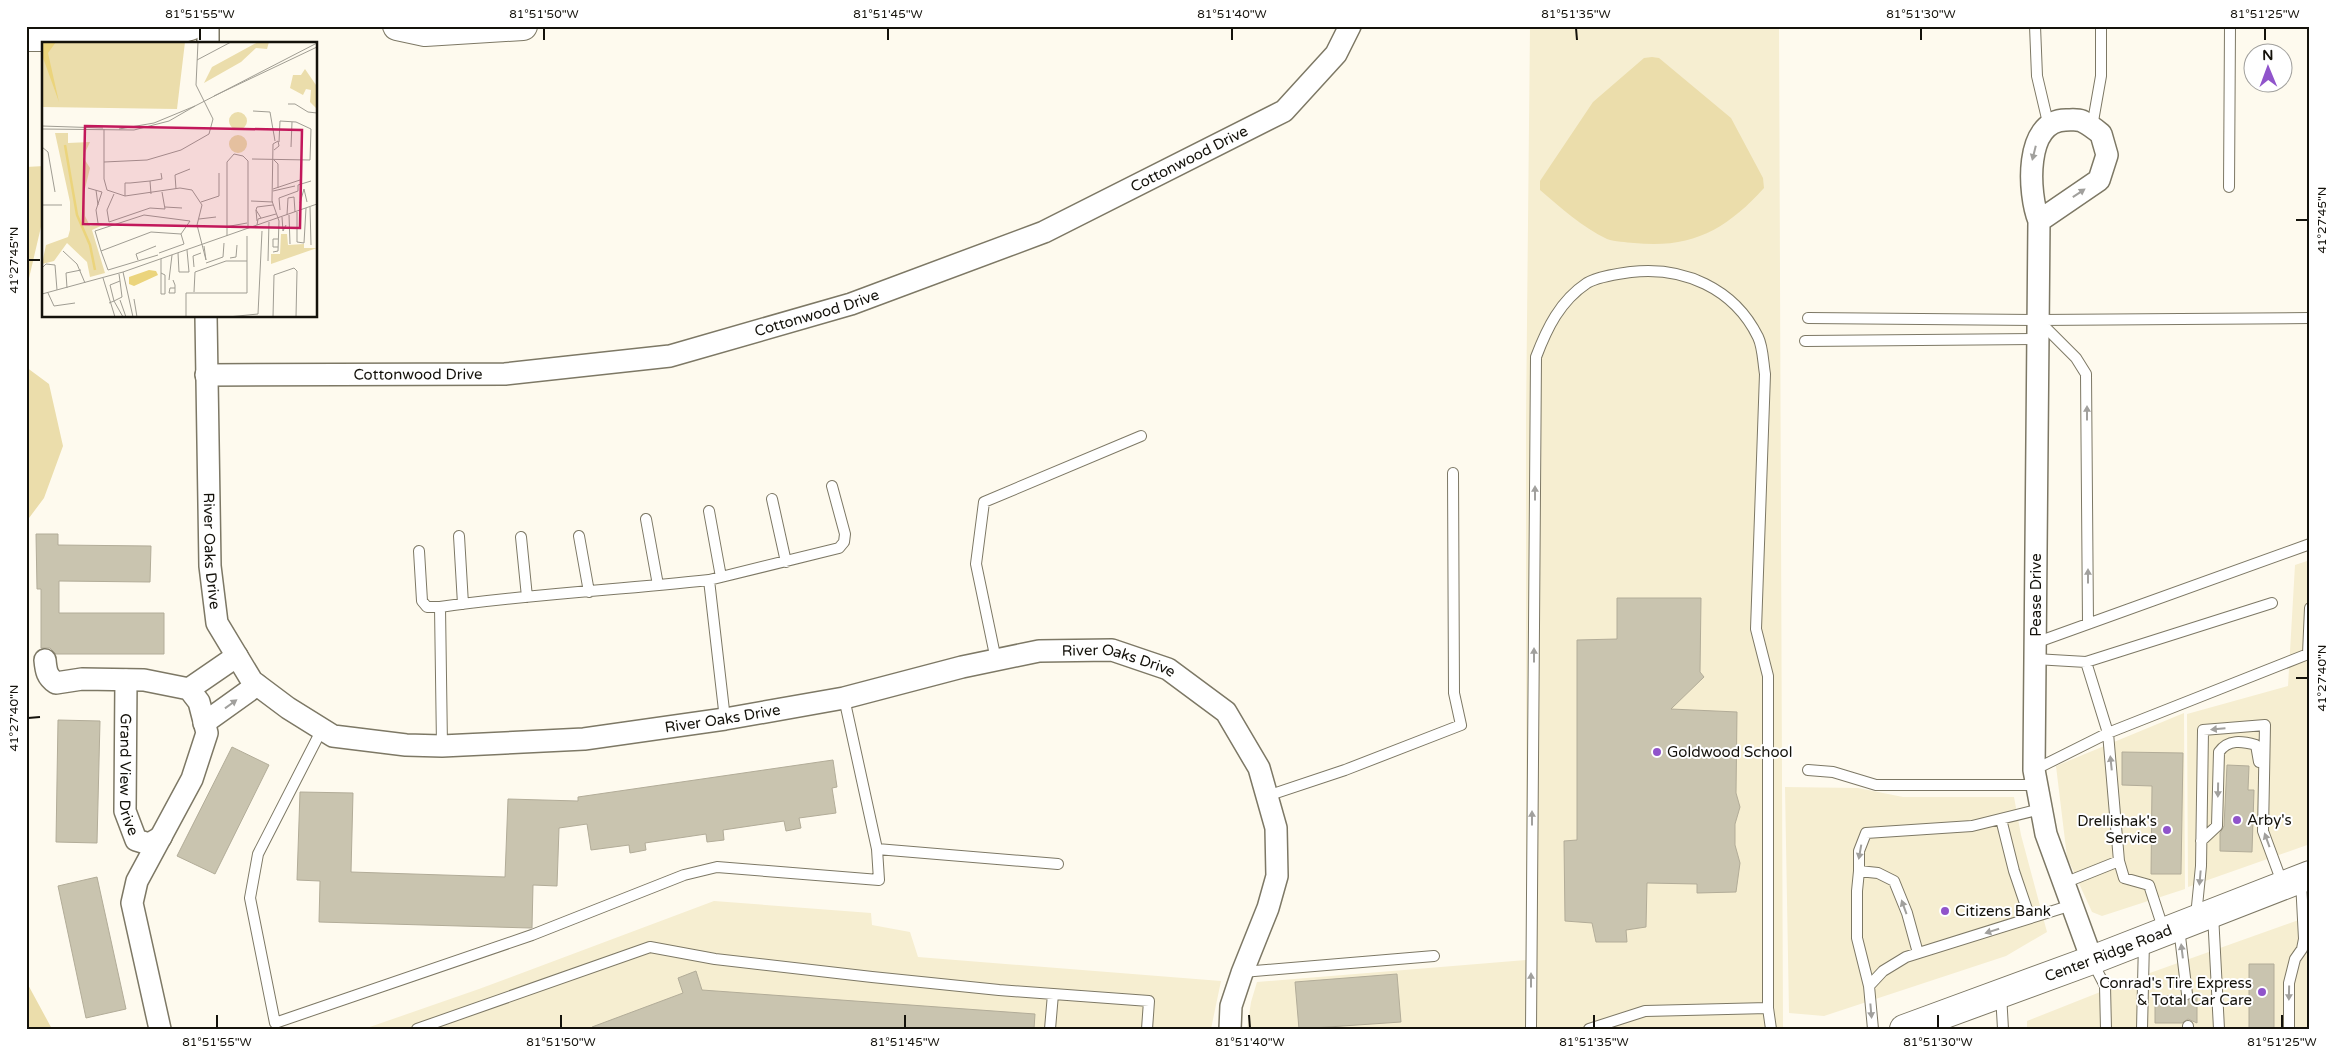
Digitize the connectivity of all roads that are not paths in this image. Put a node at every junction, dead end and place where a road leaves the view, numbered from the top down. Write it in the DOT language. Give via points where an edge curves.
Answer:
graph roads {
  1 [pos="190,26"];
  2 [pos="208,26"];
  3 [pos="397,26"];
  4 [pos="523,26"];
  5 [pos="1350,26"];
  6 [pos="2035,26"];
  7 [pos="2102,26"];
  8 [pos="2230,26"];
  9 [pos="26,37"];
  10 [pos="208,42"];
  11 [pos="2049,126"];
  12 [pos="2092,127"];
  13 [pos="2229,187"];
  14 [pos="2039,221"];
  15 [pos="206,318"];
  16 [pos="1808,318"];
  17 [pos="2310,318"];
  18 [pos="2038,329"];
  19 [pos="1805,341"];
  20 [pos="206,376"];
  21 [pos="1141,436"];
  22 [pos="1453,473"];
  23 [pos="832,486"];
  24 [pos="772,499"];
  25 [pos="709,511"];
  26 [pos="646,519"];
  27 [pos="459,536"];
  28 [pos="579,536"];
  29 [pos="521,537"];
  30 [pos="2310,544"];
  31 [pos="418,551"];
  32 [pos="786,562"];
  33 [pos="721,577"];
  34 [pos="708,580"];
  35 [pos="658,585"];
  36 [pos="589,592"];
  37 [pos="527,596"];
  38 [pos="2272,603"];
  39 [pos="463,604"];
  40 [pos="440,607"];
  41 [pos="2310,608"];
  42 [pos="2088,624"];
  43 [pos="2035,651"];
  44 [pos="237,656"];
  45 [pos="45,660"];
  46 [pos="996,660"];
  47 [pos="2086,662"];
  48 [pos="126,680"];
  49 [pos="257,685"];
  50 [pos="189,689"];
  51 [pos="844,698"];
  52 [pos="725,719"];
  53 [pos="204,723"];
  54 [pos="322,729"];
  55 [pos="2108,733"];
  56 [pos="442,746"];
  57 [pos="1808,770"];
  58 [pos="2036,778"];
  59 [pos="1267,796"];
  60 [pos="2264,799"];
  61 [pos="2041,809"];
  62 [pos="2001,819"];
  63 [pos="161,836"];
  64 [pos="2201,842"];
  65 [pos="877,849"];
  66 [pos="2119,861"];
  67 [pos="1058,864"];
  68 [pos="1859,872"];
  69 [pos="2298,880"];
  70 [pos="2064,883"];
  71 [pos="2072,905"];
  72 [pos="2030,918"];
  73 [pos="2179,926"];
  74 [pos="1918,954"];
  75 [pos="1434,956"];
  76 [pos="2092,960"];
  77 [pos="1242,972"];
  78 [pos="1869,986"];
  79 [pos="2001,993"];
  80 [pos="1053,994"];
  81 [pos="2187,994"];
  82 [pos="1768,1008"];
  83 [pos="160,1029"];
  84 [pos="417,1029"];
  85 [pos="1050,1029"];
  86 [pos="1147,1029"];
  87 [pos="1230,1029"];
  88 [pos="1531,1029"];
  89 [pos="1589,1029"];
  90 [pos="1771,1029"];
  91 [pos="1873,1029"];
  92 [pos="1904,1029"];
  93 [pos="2003,1029"];
  94 [pos="2106,1029"];
  95 [pos="2142,1029"];
  96 [pos="2219,1029"];
  97 [pos="2289,1029"];
  1 -- 9 [label="main road" via="150,37"];
  2 -- 10 [label="street"];
  3 -- 4 [label="main road" via="425,32"];
  5 -- 20 [label="street, Cottonwood Drive" via="1336,54 1284,111 1044,232 851,304 670,356 505,374"];
  6 -- 11 [label="lane" via="2037,76"];
  7 -- 12 [label="lane" via="2101,76"];
  8 -- 13 [label="lane"];
  11 -- 12 [label="street" via="2057,120 2080,120"];
  11 -- 14 [label="street, Pease Drive, one-way" via="2041,134 2032,154 2035,211"];
  14 -- 12 [label="street, one-way" via="2099,180 2107,155 2101,134"];
  14 -- 18 [label="street, Pease Drive"];
  15 -- 20 [label="street, River Oaks Drive"];
  16 -- 18 [label="lane"];
  17 -- 18 [label="lane"];
  18 -- 19 [label="lane"];
  42 -- 18 [label="lane, one-way" via="2086,374 2076,358"];
  18 -- 43 [label="street, Pease Drive"];
  20 -- 44 [label="street, River Oaks Drive" via="210,566 217,623"];
  21 -- 46 [label="lane" via="984,502 976,564"];
  22 -- 59 [label="lane" via="1454,693 1461,725"];
  23 -- 32 [label="lane" via="843,524 844,542 839,548"];
  24 -- 32 [label="lane"];
  25 -- 33 [label="lane"];
  26 -- 35 [label="lane"];
  27 -- 39 [label="lane"];
  28 -- 36 [label="lane"];
  29 -- 37 [label="lane"];
  30 -- 42 [label="lane"];
  31 -- 40 [label="lane" via="422,601 427,606"];
  32 -- 33 [label="lane"];
  33 -- 34 [label="lane"];
  34 -- 35 [label="lane"];
  34 -- 52 [label="lane"];
  35 -- 36 [label="lane"];
  36 -- 37 [label="lane"];
  37 -- 39 [label="lane"];
  38 -- 47 [label="lane"];
  39 -- 40 [label="lane"];
  40 -- 56 [label="lane"];
  41 -- 55 [label="lane" via="2308,654"];
  42 -- 43 [label="lane"];
  43 -- 47 [label="lane"];
  43 -- 58 [label="street, Pease Drive"];
  44 -- 49 [label="street, River Oaks Drive"];
  44 -- 50 [label="street"];
  45 -- 48 [label="street" via="46,671 56,683 82,679"];
  46 -- 51 [label="street, River Oaks Drive"];
  46 -- 59 [label="street, River Oaks Drive" via="1039,651 1112,650 1168,669 1226,712 1259,768"];
  47 -- 55 [label="lane"];
  48 -- 50 [label="street" via="144,680"];
  48 -- 63 [label="street, Grand View Drive" via="125,811 136,840 149,844"];
  53 -- 49 [label="street, one-way"];
  49 -- 54 [label="street, River Oaks Drive"];
  50 -- 53 [label="street, Grand View Drive" via="199,702"];
  51 -- 52 [label="street, River Oaks Drive"];
  51 -- 65 [label="lane"];
  52 -- 56 [label="street, River Oaks Drive" via="584,739"];
  53 -- 63 [label="street, Grand View Drive" via="207,733 192,779"];
  54 -- 56 [label="street, River Oaks Drive" via="333,736"];
  54 -- 65 [label="lane" via="258,854 250,898 275,1023 532,935 684,875 717,867 879,880"];
  55 -- 58 [label="lane"];
  66 -- 55 [label="lane, one-way"];
  57 -- 58 [label="lane" via="1833,772 1876,784"];
  58 -- 61 [label="street, Pease Drive"];
  59 -- 77 [label="street, River Oaks Drive" via="1276,828 1277,876 1268,908"];
  60 -- 64 [label="lane, one-way" via="2258,790 2259,756 2256,745 2240,741 2223,746 2219,752 2217,826"];
  60 -- 64 [label="lane, one-way" via="2265,725 2203,730"];
  69 -- 60 [label="lane, one-way" via="2263,831"];
  61 -- 62 [label="lane"];
  61 -- 70 [label="street, Pease Drive" via="2046,834"];
  62 -- 68 [label="lane, one-way" via="1972,826 1866,833 1859,851"];
  62 -- 72 [label="lane"];
  63 -- 83 [label="street, Grand View Drive" via="137,881 132,903"];
  64 -- 73 [label="lane, one-way"];
  65 -- 67 [label="lane"];
  66 -- 70 [label="lane"];
  66 -- 73 [label="lane" via="2124,878 2149,885"];
  74 -- 68 [label="lane, one-way" via="1894,881 1878,874"];
  68 -- 78 [label="lane" via="1857,938"];
  69 -- 73 [label="main road, Center Ridge Road"];
  69 -- 97 [label="lane, one-way" via="2304,939 2289,983"];
  70 -- 71 [label="street, Pease Drive"];
  71 -- 72 [label="lane"];
  71 -- 76 [label="street, Pease Drive"];
  72 -- 74 [label="lane, one-way"];
  73 -- 76 [label="main road, Center Ridge Road"];
  81 -- 73 [label="lane, one-way"];
  73 -- 95 [label="lane" via="2143,994"];
  73 -- 96 [label="lane"];
  74 -- 78 [label="lane" via="1883,970"];
  75 -- 77 [label="lane"];
  76 -- 79 [label="main road, Center Ridge Road"];
  76 -- 94 [label="lane" via="2104,986"];
  77 -- 87 [label="street, River Oaks Drive" via="1231,1006"];
  78 -- 91 [label="lane, one-way"];
  79 -- 92 [label="main road, Center Ridge Road"];
  79 -- 93 [label="lane"];
  80 -- 84 [label="lane" via="715,959 650,947"];
  80 -- 85 [label="lane"];
  80 -- 86 [label="lane" via="1149,1001"];
  88 -- 82 [label="lane, one-way" via="1536,357 1548,326 1566,301 1588,282 1647,270 1681,274 1709,284 1744,315 1759,338 1765,374 1756,629 1768,676"];
  82 -- 89 [label="lane" via="1646,1011"];
  82 -- 90 [label="lane"];
}
